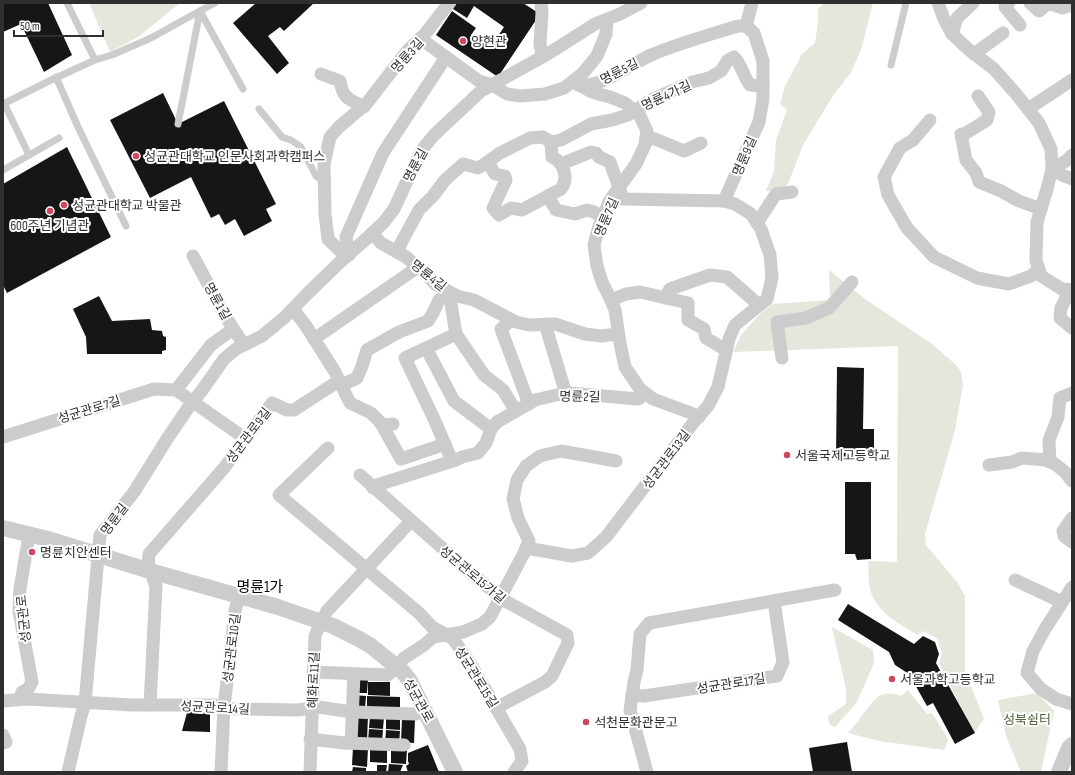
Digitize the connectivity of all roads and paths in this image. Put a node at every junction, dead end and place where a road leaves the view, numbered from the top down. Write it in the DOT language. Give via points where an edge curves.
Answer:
graph roads {
  1 [pos="67,3"];
  2 [pos="215,3"];
  3 [pos="449,3"];
  4 [pos="541,3"];
  5 [pos="752,3"];
  6 [pos="906,3"];
  7 [pos="938,3"];
  8 [pos="973,3"];
  9 [pos="1009,3"];
  10 [pos="1030,3"];
  11 [pos="638,4"];
  12 [pos="1072,5"];
  13 [pos="200,11"];
  14 [pos="607,20"];
  15 [pos="1020,25"];
  16 [pos="746,26"];
  17 [pos="1003,33"];
  18 [pos="952,34"];
  19 [pos="420,38"];
  20 [pos="974,54"];
  21 [pos="446,57"];
  22 [pos="542,57"];
  23 [pos="95,60"];
  24 [pos="891,64"];
  25 [pos="321,74"];
  26 [pos="56,77"];
  27 [pos="1072,80"];
  28 [pos="576,84"];
  29 [pos="492,85"];
  30 [pos="763,86"];
  31 [pos="243,89"];
  32 [pos="978,96"];
  33 [pos="3,104"];
  34 [pos="364,107"];
  35 [pos="259,109"];
  36 [pos="1028,109"];
  37 [pos="634,110"];
  38 [pos="930,120"];
  39 [pos="178,124"];
  40 [pos="59,138"];
  41 [pos="646,138"];
  42 [pos="551,142"];
  43 [pos="701,142"];
  44 [pos="29,155"];
  45 [pos="1072,155"];
  46 [pos="488,162"];
  47 [pos="561,164"];
  48 [pos="1052,169"];
  49 [pos="3,170"];
  50 [pos="1072,179"];
  51 [pos="324,183"];
  52 [pos="618,189"];
  53 [pos="792,192"];
  54 [pos="548,196"];
  55 [pos="724,201"];
  56 [pos="1041,209"];
  57 [pos="603,217"];
  58 [pos="757,223"];
  59 [pos="126,226"];
  60 [pos="372,233"];
  61 [pos="397,252"];
  62 [pos="349,254"];
  63 [pos="194,256"];
  64 [pos="418,267"];
  65 [pos="1039,269"];
  66 [pos="852,282"];
  67 [pos="1071,290"];
  68 [pos="449,292"];
  69 [pos="665,298"];
  70 [pos="611,300"];
  71 [pos="759,305"];
  72 [pos="293,309"];
  73 [pos="511,320"];
  74 [pos="545,324"];
  75 [pos="1072,328"];
  76 [pos="233,329"];
  77 [pos="456,334"];
  78 [pos="618,334"];
  79 [pos="314,339"];
  80 [pos="244,345"];
  81 [pos="426,348"];
  82 [pos="726,350"];
  83 [pos="782,358"];
  84 [pos="341,383"];
  85 [pos="176,390"];
  86 [pos="1072,393"];
  87 [pos="566,394"];
  88 [pos="646,394"];
  89 [pos="192,402"];
  90 [pos="529,404"];
  91 [pos="516,411"];
  92 [pos="699,417"];
  93 [pos="491,429"];
  94 [pos="3,437"];
  95 [pos="246,440"];
  96 [pos="445,444"];
  97 [pos="328,448"];
  98 [pos="452,461"];
  99 [pos="616,461"];
  100 [pos="1050,462"];
  101 [pos="989,465"];
  102 [pos="360,475"];
  103 [pos="1072,481"];
  104 [pos="373,488"];
  105 [pos="1072,518"];
  106 [pos="411,521"];
  107 [pos="3,528"];
  108 [pos="29,535"];
  109 [pos="1072,542"];
  110 [pos="526,548"];
  111 [pos="97,554"];
  112 [pos="366,569"];
  113 [pos="150,572"];
  114 [pos="1015,580"];
  115 [pos="1072,587"];
  116 [pos="835,590"];
  117 [pos="239,596"];
  118 [pos="500,598"];
  119 [pos="774,601"];
  120 [pos="1062,602"];
  121 [pos="321,622"];
  122 [pos="447,634"];
  123 [pos="397,667"];
  124 [pos="313,672"];
  125 [pos="354,674"];
  126 [pos="632,695"];
  127 [pos="20,699"];
  128 [pos="3,701"];
  129 [pos="85,703"];
  130 [pos="1072,704"];
  131 [pos="150,705"];
  132 [pos="224,707"];
  133 [pos="424,708"];
  134 [pos="496,708"];
  135 [pos="312,709"];
  136 [pos="352,712"];
  137 [pos="3,735"];
  138 [pos="310,739"];
  139 [pos="3,743"];
  140 [pos="351,743"];
  141 [pos="404,745"];
  142 [pos="68,772"];
  143 [pos="222,772"];
  144 [pos="310,772"];
  145 [pos="455,772"];
  146 [pos="514,772"];
  147 [pos="647,772"];
  1 -- 23 [label="lane"];
  2 -- 13 [label="lane"];
  3 -- 19 [label="street, 명륜3길"];
  4 -- 22 [label="street"];
  5 -- 16 [label="street"];
  6 -- 24 [label="lane"];
  7 -- 18 [label="street"];
  8 -- 18 [label="street" via="957,18"];
  9 -- 15 [label="street" via="1005,8"];
  10 -- 12 [label="street" via="1039,11 1047,4 1062,8"];
  11 -- 14 [label="street, 명륜길"];
  13 -- 23 [label="lane" via="151,38"];
  13 -- 31 [label="lane"];
  13 -- 39 [label="lane"];
  14 -- 22 [label="street, 명륜길" via="595,24"];
  14 -- 28 [label="street" via="606,34 597,56"];
  16 -- 28 [label="street, 명륜5길" via="738,26 685,42 650,55 618,74 591,85"];
  16 -- 30 [label="street, 명륜9길" via="754,32 763,61"];
  17 -- 20 [label="street"];
  18 -- 20 [label="street"];
  19 -- 21 [label="street"];
  19 -- 34 [label="street, 명륜3길"];
  20 -- 36 [label="street" via="994,69"];
  21 -- 29 [label="street" via="478,81"];
  21 -- 62 [label="street" via="382,153 346,237"];
  22 -- 29 [label="street, 명륜길"];
  23 -- 26 [label="lane"];
  25 -- 34 [label="street" via="340,81 345,97"];
  26 -- 33 [label="lane"];
  26 -- 59 [label="lane"];
  27 -- 36 [label="street"];
  28 -- 29 [label="street, 명륜5길" via="545,94 520,96 507,94"];
  28 -- 37 [label="street" via="625,103"];
  29 -- 60 [label="street, 명륜길" via="481,91 434,135 421,151 394,209"];
  30 -- 37 [label="street, 명륜4가길" via="750,84 734,57 728,60 722,71 709,78 692,82"];
  30 -- 55 [label="street, 명륜9길" via="759,122"];
  32 -- 56 [label="street" via="989,112 987,120 961,134 966,160 979,182"];
  33 -- 44 [label="lane"];
  34 -- 51 [label="street, 명륜3길" via="339,127 330,138 324,164"];
  35 -- 51 [label="lane" via="282,137 301,147 316,176"];
  36 -- 48 [label="street" via="1039,123 1051,149"];
  37 -- 41 [label="street" via="647,131"];
  37 -- 42 [label="street, 명륜4가길" via="628,115 591,124"];
  38 -- 65 [label="street" via="913,140 900,148 884,177 888,195 907,228 934,257 977,278 1008,284 1031,276"];
  40 -- 44 [label="lane"];
  41 -- 43 [label="street" via="684,151"];
  41 -- 52 [label="street, 명륜7길" via="636,164"];
  42 -- 46 [label="street" via="543,138 530,138"];
  42 -- 47 [label="street" via="552,157"];
  44 -- 49 [label="lane"];
  45 -- 48 [label="street"];
  46 -- 54 [label="street" via="495,174 505,176 506,180 493,208 498,215 511,208 522,210"];
  46 -- 61 [label="street" via="478,168 462,164 445,180 419,210"];
  47 -- 52 [label="street" via="591,152 596,153 613,166"];
  47 -- 54 [label="street" via="564,168 564,185"];
  48 -- 50 [label="street"];
  48 -- 56 [label="street"];
  51 -- 62 [label="street, 명륜3길" via="328,239 339,250"];
  52 -- 55 [label="street" via="623,199"];
  52 -- 57 [label="street, 명륜7길"];
  53 -- 58 [label="street" via="776,194"];
  54 -- 57 [label="street" via="556,210 575,214 587,210"];
  55 -- 58 [label="street, 성균관로13길" via="735,204 751,214"];
  56 -- 65 [label="street" via="1037,222 1036,260"];
  57 -- 70 [label="street, 명륜7길" via="598,226 594,245 596,266"];
  58 -- 71 [label="street, 성균관로13길" via="770,255 772,278 767,299"];
  60 -- 61 [label="street, 명륜4길"];
  60 -- 62 [label="street, 명륜길"];
  61 -- 64 [label="street, 명륜4길"];
  62 -- 72 [label="street, 명륜길"];
  63 -- 76 [label="street, 명륜1길"];
  64 -- 68 [label="street, 명륜4길" via="435,284"];
  64 -- 79 [label="street"];
  65 -- 67 [label="street" via="1041,276"];
  66 -- 83 [label="street" via="829,308 806,318 778,322"];
  67 -- 75 [label="street" via="1061,308 1060,318"];
  68 -- 73 [label="street, 명륜4길" via="474,300"];
  68 -- 77 [label="street"];
  68 -- 84 [label="street, 성균관로9길" via="439,300 428,321 399,332 368,350 357,378"];
  69 -- 70 [label="street" via="640,292"];
  69 -- 71 [label="street" via="670,289 710,276 727,277"];
  69 -- 82 [label="street" via="688,303 688,320 704,329 706,338"];
  70 -- 78 [label="street, 명륜7길"];
  71 -- 82 [label="street, 성균관로13길" via="735,325"];
  72 -- 79 [label="street"];
  72 -- 80 [label="street, 명륜길" via="262,336"];
  73 -- 74 [label="street, 명륜4길" via="529,325"];
  73 -- 90 [label="street" via="501,329"];
  74 -- 78 [label="street, 명륜4길" via="555,324 585,334"];
  74 -- 87 [label="street"];
  76 -- 80 [label="street, 명륜1길"];
  76 -- 85 [label="street" via="211,345"];
  77 -- 81 [label="street"];
  77 -- 91 [label="street" via="484,375 504,390"];
  78 -- 88 [label="street, 명륜7길" via="625,368"];
  79 -- 84 [label="street"];
  80 -- 89 [label="street, 명륜길" via="224,359"];
  81 -- 93 [label="street" via="454,401"];
  81 -- 96 [label="street" via="405,358"];
  82 -- 92 [label="street, 성균관로13길" via="718,388"];
  84 -- 95 [label="street, 성균관로9길" via="334,384 294,410 287,410 272,403"];
  84 -- 96 [label="street" via="350,403 371,413 387,425 400,460"];
  85 -- 89 [label="street"];
  85 -- 94 [label="street, 성균관로7길" via="154,389"];
  86 -- 100 [label="street" via="1060,398 1058,417 1049,440"];
  87 -- 88 [label="street, 명륜2길" via="638,398"];
  87 -- 90 [label="street, 명륜2길" via="535,400"];
  88 -- 92 [label="street, 명륜7길"];
  89 -- 95 [label="street"];
  89 -- 111 [label="street, 명륜길" via="166,438 134,492 100,535"];
  90 -- 91 [label="street, 명륜2길"];
  91 -- 93 [label="street, 명륜2길" via="497,422"];
  92 -- 110 [label="street, 성균관로13길" via="606,538 588,553 572,556"];
  93 -- 98 [label="street, 명륜2길" via="486,443 478,453"];
  95 -- 113 [label="street, 성균관로9길" via="149,554"];
  96 -- 98 [label="street"];
  97 -- 112 [label="street, 성균관로15길" via="279,495"];
  98 -- 104 [label="street, 명륜2길"];
  99 -- 110 [label="street" via="562,451 540,456 526,466 517,480 513,499 518,518 529,541"];
  100 -- 101 [label="street" via="1022,458"];
  100 -- 103 [label="street" via="1056,464"];
  102 -- 104 [label="street, 성균관로15가길"];
  104 -- 106 [label="street, 성균관로15가길"];
  105 -- 109 [label="street" via="1063,532"];
  106 -- 112 [label="street"];
  106 -- 118 [label="street, 성균관로15가길"];
  107 -- 108 [label="street, 성균관로"];
  108 -- 111 [label="street, 성균관로"];
  108 -- 127 [label="street, 성균관로" via="19,611 32,682 28,689 22,692"];
  110 -- 118 [label="street"];
  111 -- 113 [label="street, 성균관로"];
  111 -- 129 [label="street, 명륜길"];
  112 -- 121 [label="street" via="327,611"];
  112 -- 122 [label="street, 성균관로15길" via="432,627"];
  113 -- 117 [label="street, 성균관로"];
  113 -- 131 [label="street" via="156,586"];
  114 -- 120 [label="street"];
  115 -- 120 [label="street"];
  116 -- 119 [label="street"];
  117 -- 121 [label="street, 성균관로"];
  117 -- 132 [label="street, 성균관로10길"];
  118 -- 122 [label="street" via="490,617 482,624 463,632"];
  118 -- 134 [label="street, 성균관로15가길" via="567,636 568,643 552,676"];
  119 -- 126 [label="street" via="649,623 640,634"];
  119 -- 126 [label="street, 성균관로17길" via="783,662 777,676 644,696"];
  120 -- 130 [label="street" via="1034,651 1027,673 1041,690 1056,699"];
  121 -- 123 [label="street, 성균관로" via="371,646"];
  121 -- 124 [label="street, 혜화로11길" via="315,636"];
  122 -- 123 [label="street" via="433,637 404,658"];
  122 -- 134 [label="street, 성균관로15길" via="470,663"];
  123 -- 125 [label="street" via="388,675"];
  123 -- 133 [label="street, 성균관로" via="410,681"];
  124 -- 125 [label="street"];
  124 -- 135 [label="street, 혜화로11길"];
  125 -- 136 [label="street"];
  126 -- 147 [label="street" via="630,710"];
  127 -- 128 [label="street, 성균관로14길"];
  127 -- 129 [label="street, 성균관로14길"];
  129 -- 131 [label="street, 성균관로14길"];
  129 -- 142 [label="street, 명륜길"];
  131 -- 132 [label="street, 성균관로14길"];
  132 -- 135 [label="street, 성균관로14길"];
  132 -- 143 [label="street, 성균관로10길"];
  133 -- 136 [label="street, 성균관로14길" via="416,714"];
  133 -- 145 [label="street, 성균관로"];
  134 -- 146 [label="street, 성균관로15길" via="520,749 522,761"];
  135 -- 136 [label="street, 성균관로14길" via="318,707"];
  135 -- 138 [label="street, 혜화로11길"];
  136 -- 140 [label="street"];
  137 -- 139 [label="street" via="6,742"];
  138 -- 140 [label="street"];
  138 -- 144 [label="street, 혜화로11길"];
  140 -- 141 [label="street"];
}
